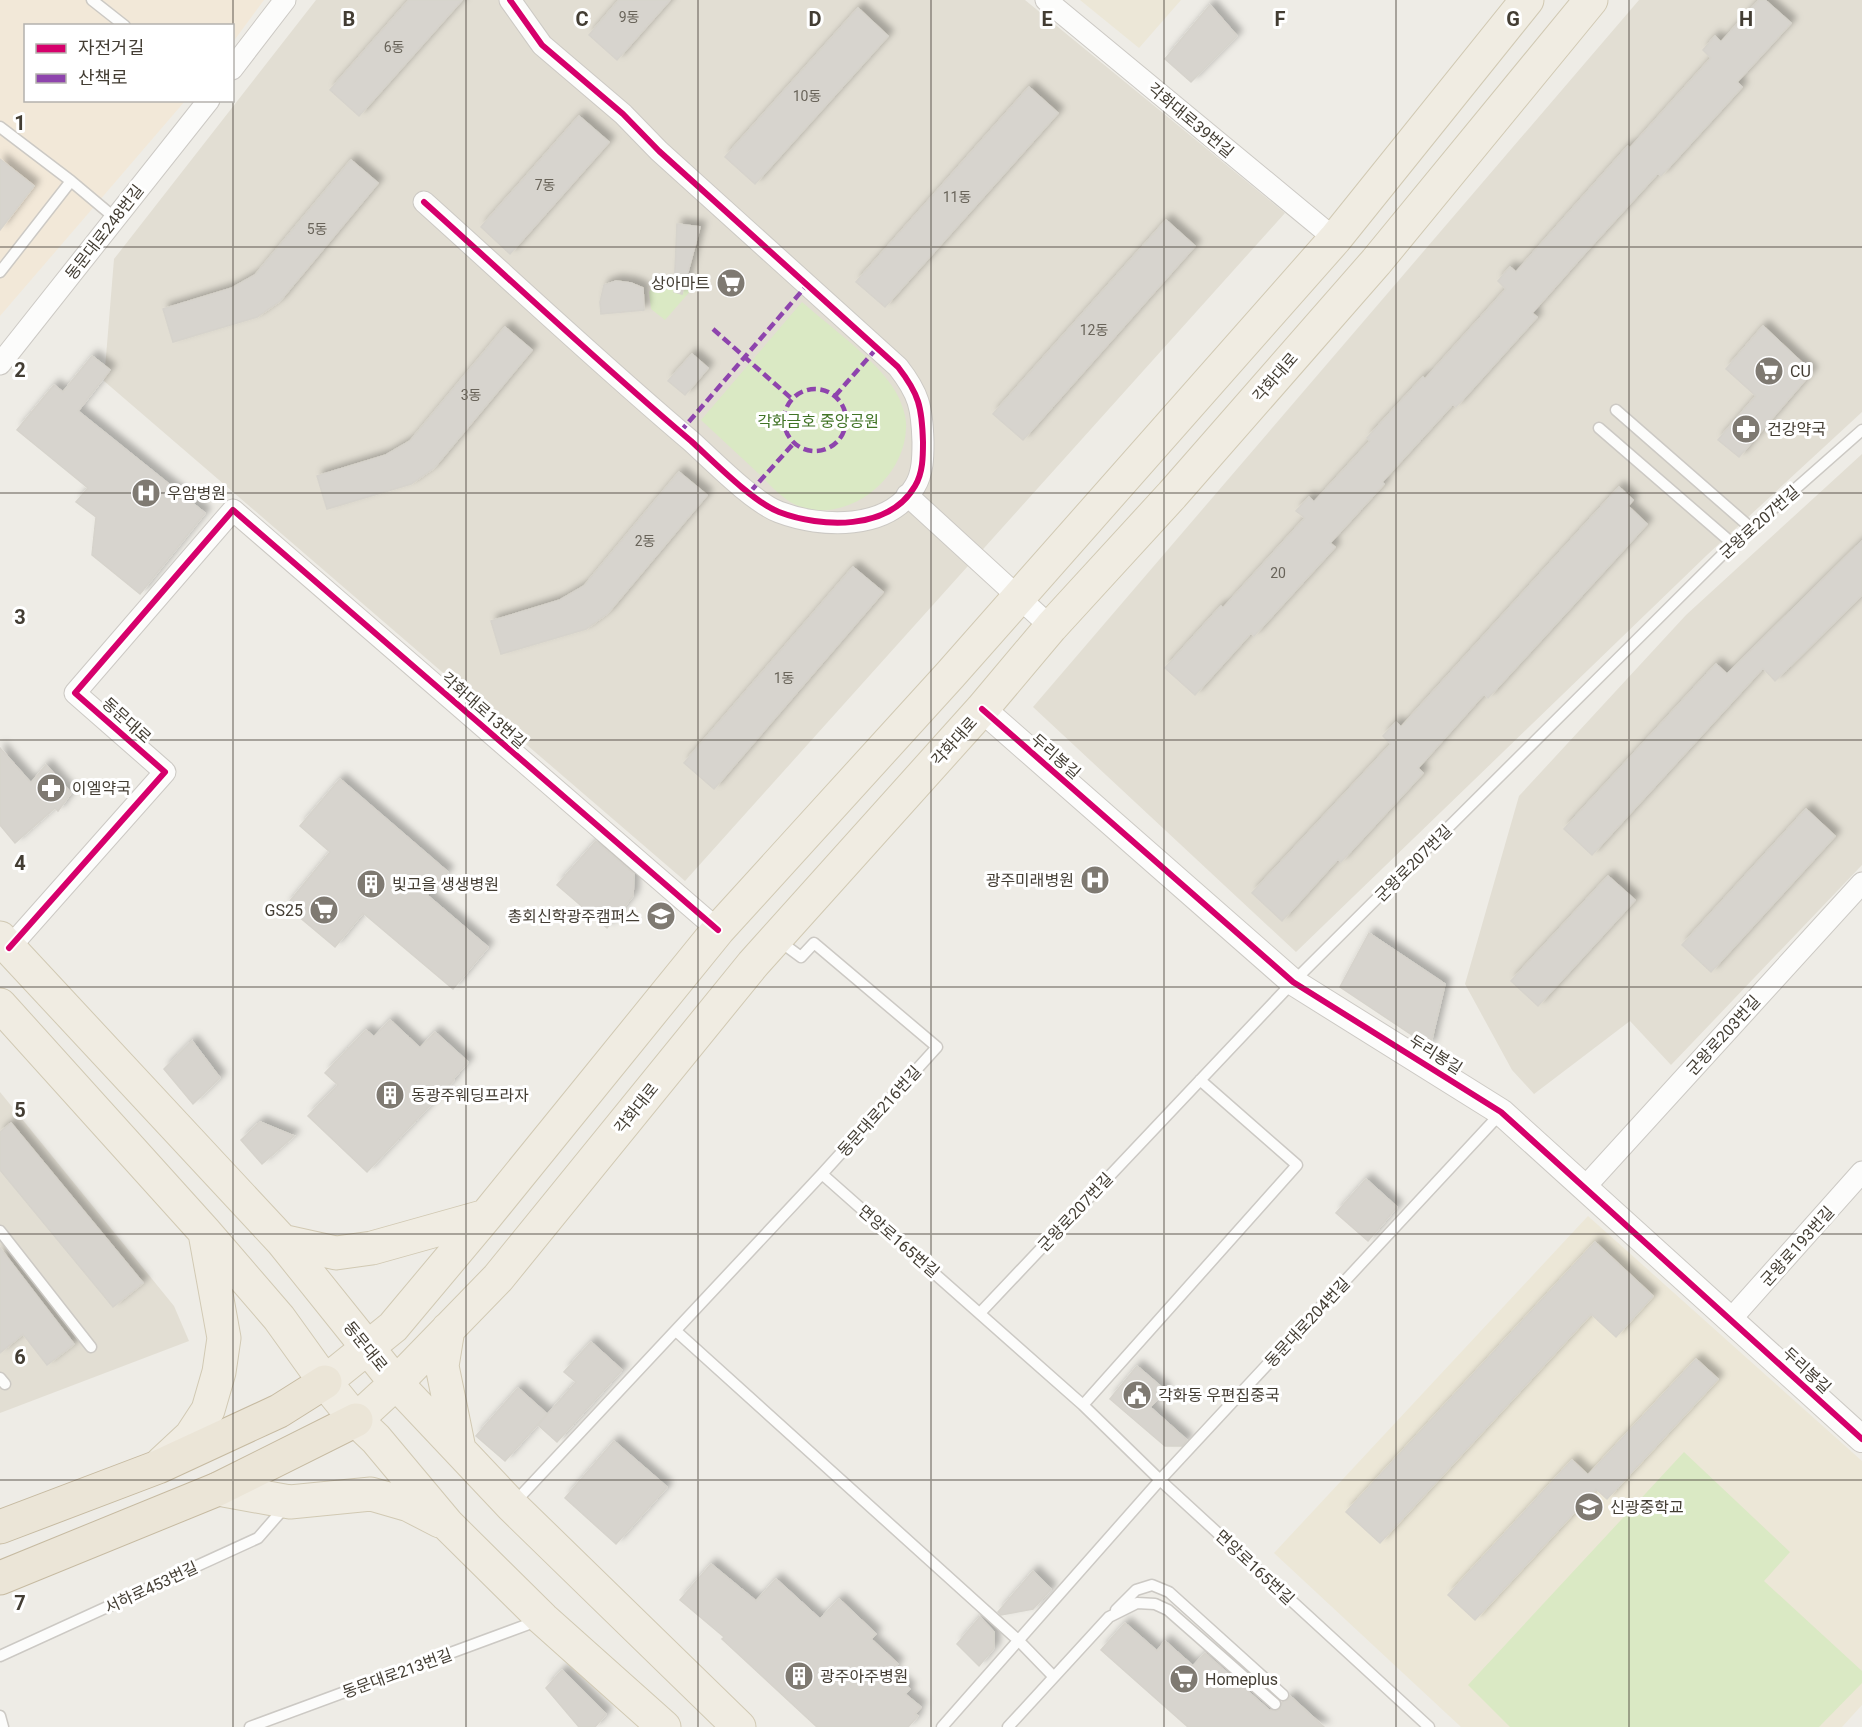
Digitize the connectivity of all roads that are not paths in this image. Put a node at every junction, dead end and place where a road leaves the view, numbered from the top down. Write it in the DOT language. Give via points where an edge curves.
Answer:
graph roads {
  1 [pos="92,0"];
  2 [pos="285,0"];
  3 [pos="510,0"];
  4 [pos="1046,0"];
  5 [pos="1527,0"];
  6 [pos="1591,0"];
  7 [pos="122,24"];
  8 [pos="234,66"];
  9 [pos="207,102"];
  10 [pos="0,127"];
  11 [pos="71,181"];
  12 [pos="424,202"];
  13 [pos="115,218"];
  14 [pos="1335,239"];
  15 [pos="0,272"];
  16 [pos="0,364"];
  17 [pos="1616,410"];
  18 [pos="1599,428"];
  19 [pos="1862,430"];
  20 [pos="907,495"];
  21 [pos="233,510"];
  22 [pos="1751,528"];
  23 [pos="1733,544"];
  24 [pos="1018,596"];
  25 [pos="1051,627"];
  26 [pos="982,709"];
  27 [pos="1862,883"];
  28 [pos="718,930"];
  29 [pos="775,939"];
  30 [pos="4,943"];
  31 [pos="1293,982"];
  32 [pos="0,1005"];
  33 [pos="1200,1080"];
  34 [pos="1501,1112"];
  35 [pos="1862,1172"];
  36 [pos="822,1174"];
  37 [pos="1585,1187"];
  38 [pos="486,1216"];
  39 [pos="0,1231"];
  40 [pos="204,1232"];
  41 [pos="282,1241"];
  42 [pos="980,1313"];
  43 [pos="1731,1319"];
  44 [pos="448,1329"];
  45 [pos="676,1331"];
  46 [pos="91,1347"];
  47 [pos="367,1348"];
  48 [pos="325,1382"];
  49 [pos="396,1383"];
  50 [pos="1083,1405"];
  51 [pos="356,1420"];
  52 [pos="1862,1439"];
  53 [pos="459,1449"];
  54 [pos="158,1467"];
  55 [pos="1160,1480"];
  56 [pos="218,1490"];
  57 [pos="290,1502"];
  58 [pos="512,1506"];
  59 [pos="448,1525"];
  60 [pos="0,1527"];
  61 [pos="0,1578"];
  62 [pos="1109,1617"];
  63 [pos="543,1618"];
  64 [pos="1018,1640"];
  65 [pos="0,1656"];
  66 [pos="1054,1677"];
  67 [pos="0,1716"];
  68 [pos="3,1727"];
  69 [pos="250,1727"];
  70 [pos="664,1727"];
  71 [pos="739,1727"];
  72 [pos="942,1727"];
  73 [pos="1008,1727"];
  74 [pos="1429,1727"];
  1 -- 7 [label="lane"];
  2 -- 8 [label="street"];
  3 -- 20 [label="street" via="542,45 623,114 898,367 916,394 923,428 920,471"];
  4 -- 14 [label="street, 각화대로39번길"];
  5 -- 14 [label="main road"];
  6 -- 25 [label="main road, 각화대로" via="1376,262"];
  9 -- 13 [label="street, 동문대로248번길"];
  10 -- 11 [label="lane"];
  11 -- 13 [label="lane"];
  11 -- 15 [label="lane"];
  12 -- 20 [label="street" via="659,414 754,496 776,510 815,520 860,520 880,516"];
  13 -- 16 [label="street, 동문대로248번길"];
  14 -- 24 [label="main road"];
  17 -- 22 [label="lane"];
  18 -- 23 [label="lane"];
  19 -- 22 [label="lane, 군왕로207번길"];
  20 -- 24 [label="street"];
  21 -- 28 [label="street, 각화대로13번길"];
  21 -- 30 [label="street, 동문대로" via="75,693 165,772"];
  22 -- 23 [label="lane, 군왕로207번길"];
  23 -- 31 [label="lane, 군왕로207번길"];
  24 -- 25 [label="street"];
  24 -- 28 [label="main road"];
  25 -- 26 [label="main road, 각화대로"];
  26 -- 29 [label="main road, 각화대로"];
  26 -- 31 [label="street, 두리봉길"];
  27 -- 37 [label="street, 군왕로203번길"];
  28 -- 38 [label="main road"];
  29 -- 36 [label="lane, 동문대로216번길" via="801,957 814,943 937,1047"];
  29 -- 44 [label="main road, 각화대로" via="498,1278"];
  30 -- 41 [label="main road, 동문대로"];
  31 -- 33 [label="lane, 군왕로207번길"];
  31 -- 34 [label="street, 두리봉길"];
  32 -- 40 [label="main road"];
  33 -- 42 [label="lane, 군왕로207번길"];
  33 -- 50 [label="lane" via="1297,1165"];
  34 -- 37 [label="street, 두리봉길"];
  34 -- 55 [label="lane, 동문대로204번길"];
  35 -- 43 [label="street, 군왕로193번길"];
  36 -- 42 [label="lane, 면앙로165번길"];
  36 -- 45 [label="lane, 동문대로216번길"];
  37 -- 43 [label="street, 두리봉길"];
  38 -- 41 [label="main road" via="372,1248 336,1253"];
  38 -- 47 [label="main road" via="393,1327"];
  39 -- 46 [label="lane"];
  40 -- 48 [label="main road" via="279,1318"];
  40 -- 54 [label="main road" via="224,1338 219,1372 208,1410 191,1436"];
  41 -- 47 [label="main road, 동문대로"];
  42 -- 50 [label="lane, 면앙로165번길"];
  43 -- 52 [label="street, 두리봉길"];
  44 -- 49 [label="main road, 각화대로"];
  44 -- 53 [label="main road" via="442,1366"];
  45 -- 58 [label="lane, 동문대로216번길"];
  45 -- 64 [label="lane"];
  47 -- 48 [label="main road"];
  47 -- 49 [label="main road, 동문대로"];
  48 -- 51 [label="main road"];
  48 -- 54 [label="highway" via="279,1411"];
  49 -- 51 [label="main road, 각화대로"];
  49 -- 53 [label="main road, 동문대로"];
  50 -- 55 [label="lane, 면앙로165번길"];
  51 -- 56 [label="highway"];
  51 -- 59 [label="main road"];
  53 -- 58 [label="main road, 동문대로"];
  54 -- 60 [label="highway"];
  55 -- 64 [label="lane, 동문대로204번길"];
  55 -- 74 [label="lane, 면앙로165번길"];
  56 -- 57 [label="main road"];
  56 -- 61 [label="highway"];
  57 -- 59 [label="main road" via="371,1494 409,1505"];
  57 -- 65 [label="lane, 서하로453번길" via="258,1538"];
  58 -- 71 [label="main road, 동문대로"];
  59 -- 63 [label="main road"];
  62 -- 62 [label="lane" via="1137,1603 1168,1610 1279,1700 1169,1592 1152,1585 1137,1590"];
  62 -- 66 [label="lane"];
  63 -- 69 [label="lane, 동문대로213번길"];
  63 -- 70 [label="main road"];
  64 -- 66 [label="lane"];
  64 -- 72 [label="lane, 동문대로204번길"];
  66 -- 73 [label="lane"];
  67 -- 68 [label="lane"];
}
